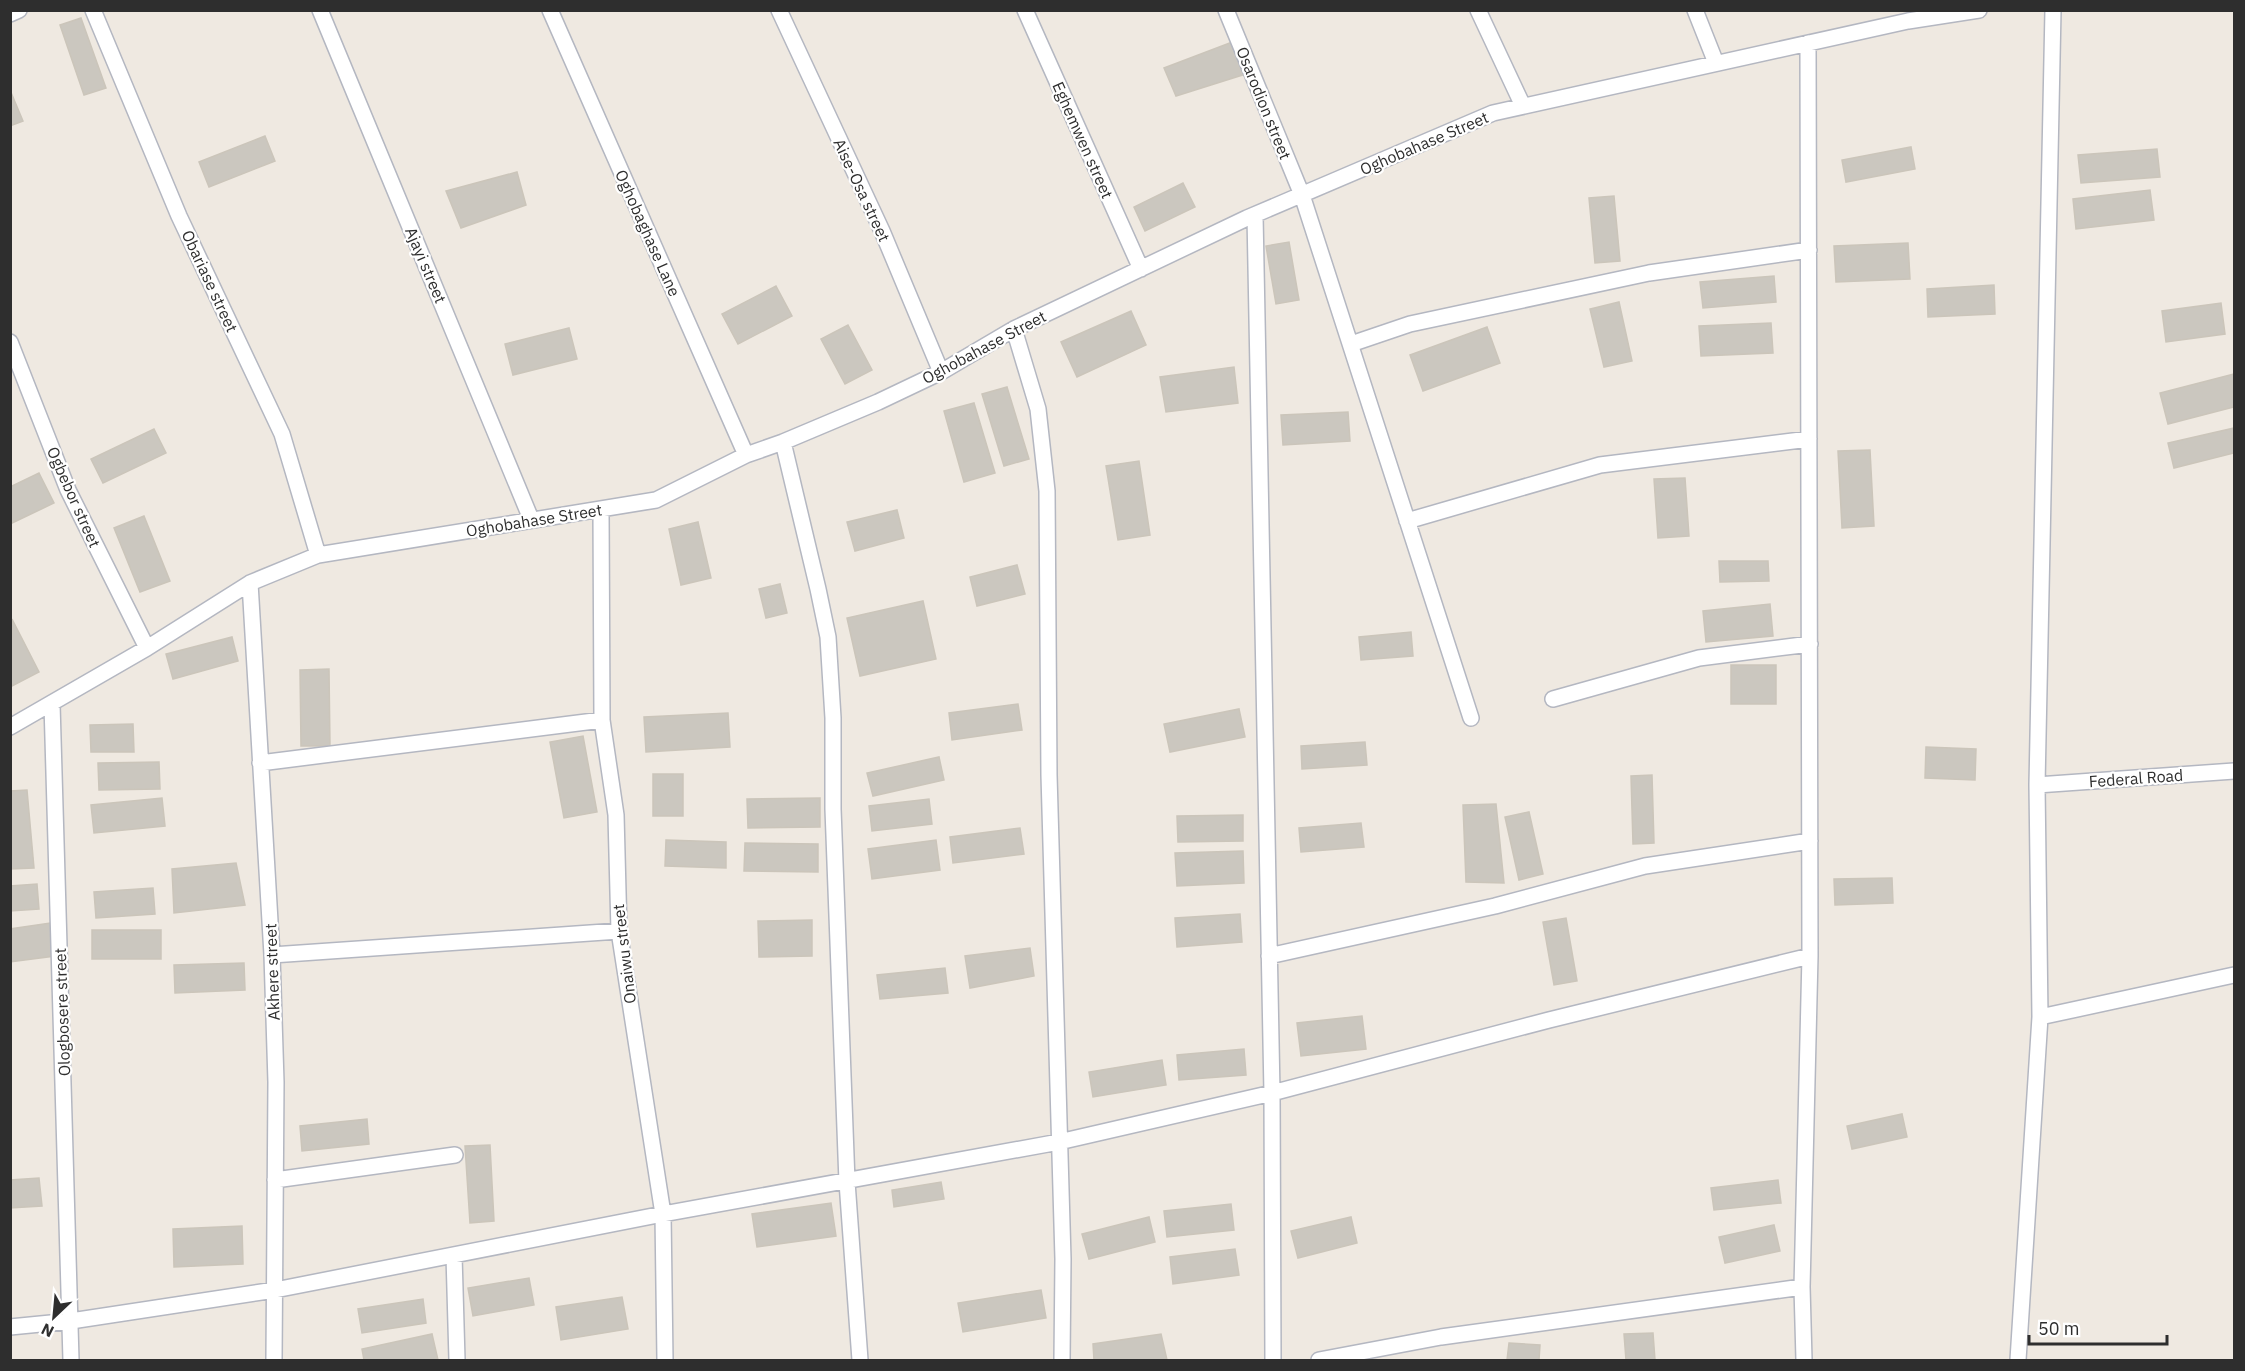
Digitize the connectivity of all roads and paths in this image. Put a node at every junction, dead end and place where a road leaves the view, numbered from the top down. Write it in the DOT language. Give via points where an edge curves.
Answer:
graph roads {
  1 [pos="19,10"];
  2 [pos="93,10"];
  3 [pos="320,10"];
  4 [pos="550,10"];
  5 [pos="779,10"];
  6 [pos="1025,10"];
  7 [pos="1226,10"];
  8 [pos="1478,10"];
  9 [pos="1695,10"];
  10 [pos="1979,10"];
  11 [pos="2053,10"];
  12 [pos="1941,13"];
  13 [pos="10,14"];
  14 [pos="1808,43"];
  15 [pos="1716,63"];
  16 [pos="1522,106"];
  17 [pos="1302,195"];
  18 [pos="1256,215"];
  19 [pos="1809,250"];
  20 [pos="1141,269"];
  21 [pos="1014,329"];
  22 [pos="10,342"];
  23 [pos="1351,344"];
  24 [pos="941,372"];
  25 [pos="1809,439"];
  26 [pos="783,442"];
  27 [pos="746,455"];
  28 [pos="601,510"];
  29 [pos="531,519"];
  30 [pos="1407,521"];
  31 [pos="318,555"];
  32 [pos="250,583"];
  33 [pos="1810,644"];
  34 [pos="147,648"];
  35 [pos="1553,699"];
  36 [pos="52,704"];
  37 [pos="1471,718"];
  38 [pos="602,720"];
  39 [pos="10,728"];
  40 [pos="261,763"];
  41 [pos="2235,771"];
  42 [pos="2037,785"];
  43 [pos="1810,841"];
  44 [pos="619,931"];
  45 [pos="272,955"];
  46 [pos="1269,956"];
  47 [pos="1810,956"];
  48 [pos="2235,975"];
  49 [pos="2040,1017"];
  50 [pos="1272,1093"];
  51 [pos="1059,1142"];
  52 [pos="455,1155"];
  53 [pos="275,1180"];
  54 [pos="847,1182"];
  55 [pos="663,1214"];
  56 [pos="454,1255"];
  57 [pos="1802,1287"];
  58 [pos="275,1290"];
  59 [pos="71,1321"];
  60 [pos="10,1328"];
  61 [pos="71,1360"];
  62 [pos="274,1360"];
  63 [pos="457,1360"];
  64 [pos="664,1360"];
  65 [pos="860,1360"];
  66 [pos="1062,1360"];
  67 [pos="1273,1360"];
  68 [pos="1319,1360"];
  69 [pos="1804,1360"];
  70 [pos="2018,1360"];
  1 -- 13 [label="street"];
  2 -- 31 [label="street, Obariase street" via="179,216 282,434"];
  3 -- 29 [label="street, Ajayi street"];
  4 -- 27 [label="street, Oghobaghase Lane"];
  5 -- 24 [label="street, Aise-Osa street" via="882,231"];
  6 -- 20 [label="street, Eghemwen street"];
  7 -- 17 [label="street, Osarodion street"];
  8 -- 16 [label="street"];
  9 -- 15 [label="street"];
  10 -- 12 [label="street, Oghobahase Street"];
  11 -- 42 [label="street"];
  12 -- 14 [label="street, Oghobahase Street"];
  14 -- 15 [label="street, Oghobahase Street"];
  14 -- 19 [label="street"];
  15 -- 16 [label="street, Oghobahase Street"];
  16 -- 17 [label="street, Oghobahase Street" via="1493,113"];
  17 -- 18 [label="street, Oghobahase Street"];
  17 -- 23 [label="street, Osarodion street"];
  18 -- 20 [label="street, Oghobahase Street"];
  18 -- 46 [label="street"];
  19 -- 23 [label="street" via="1649,273 1410,324"];
  19 -- 25 [label="street"];
  20 -- 21 [label="street, Oghobahase Street"];
  21 -- 24 [label="street, Oghobahase Street"];
  21 -- 51 [label="street" via="1038,409 1047,491 1049,775"];
  22 -- 34 [label="street, Ogbebor street" via="68,490"];
  23 -- 30 [label="street, Osarodion street"];
  24 -- 26 [label="street, Oghobahase Street"];
  25 -- 30 [label="street" via="1600,465"];
  25 -- 33 [label="street"];
  26 -- 27 [label="street, Oghobahase Street"];
  26 -- 54 [label="street" via="828,637"];
  27 -- 28 [label="street, Oghobahase Street" via="656,500"];
  28 -- 29 [label="street, Oghobahase Street"];
  28 -- 38 [label="street, Onaiwu street"];
  29 -- 31 [label="street, Oghobahase Street"];
  30 -- 37 [label="street, Osarodion street"];
  31 -- 32 [label="street, Oghobahase Street"];
  32 -- 34 [label="street, Oghobahase Street"];
  32 -- 40 [label="street, Akhere street"];
  33 -- 35 [label="street" via="1699,658"];
  33 -- 43 [label="street"];
  34 -- 36 [label="street, Oghobahase Street"];
  36 -- 39 [label="street, Oghobahase Street"];
  36 -- 59 [label="street, Ologbosere street"];
  38 -- 40 [label="street"];
  38 -- 44 [label="street, Onaiwu street" via="616,815"];
  40 -- 45 [label="street, Akhere street"];
  41 -- 42 [label="street, Federal Road"];
  42 -- 49 [label="street"];
  43 -- 46 [label="street" via="1646,866 1495,906"];
  43 -- 47 [label="street"];
  44 -- 45 [label="street"];
  44 -- 55 [label="street, Onaiwu street"];
  45 -- 53 [label="street, Akhere street"];
  46 -- 50 [label="street"];
  47 -- 50 [label="street"];
  47 -- 57 [label="street"];
  48 -- 49 [label="street"];
  49 -- 70 [label="street"];
  50 -- 51 [label="street"];
  50 -- 67 [label="street"];
  51 -- 54 [label="street"];
  51 -- 66 [label="street"];
  52 -- 53 [label="street"];
  53 -- 58 [label="street, Akhere street"];
  54 -- 55 [label="street"];
  54 -- 65 [label="street"];
  55 -- 56 [label="street"];
  55 -- 64 [label="street, Onaiwu street"];
  56 -- 58 [label="street"];
  56 -- 63 [label="street"];
  57 -- 68 [label="street" via="1441,1337"];
  57 -- 69 [label="street"];
  58 -- 59 [label="street"];
  58 -- 62 [label="street, Akhere street"];
  59 -- 60 [label="street"];
  59 -- 61 [label="street, Ologbosere street"];
}
